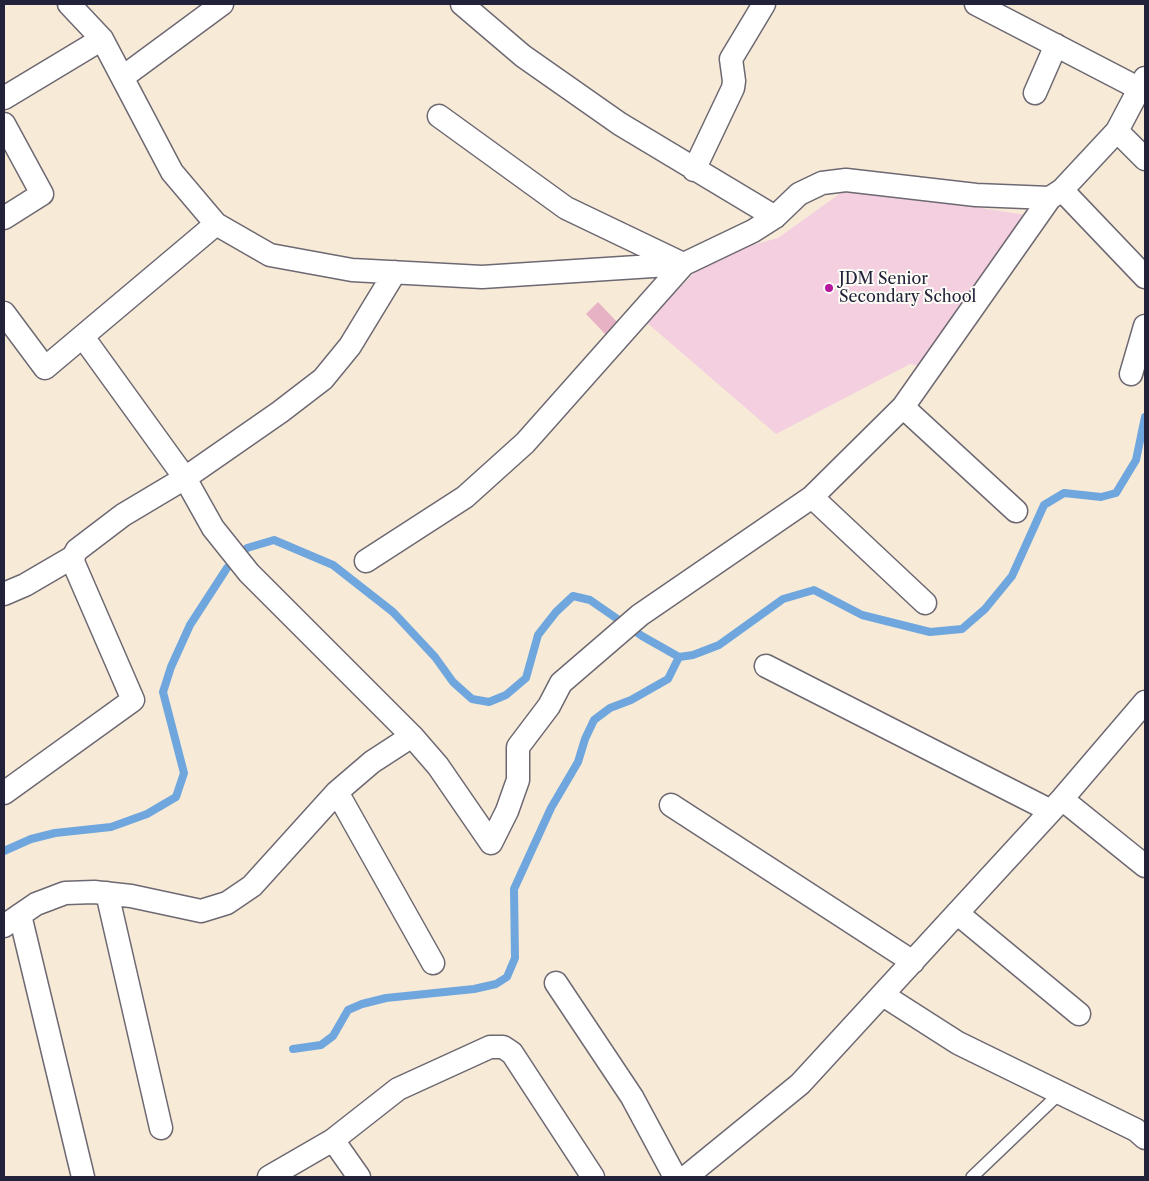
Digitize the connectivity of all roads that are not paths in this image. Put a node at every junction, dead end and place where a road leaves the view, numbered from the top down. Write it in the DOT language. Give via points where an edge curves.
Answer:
graph roads {
  1 [pos="69,4"];
  2 [pos="222,4"];
  3 [pos="462,4"];
  4 [pos="764,4"];
  5 [pos="976,4"];
  6 [pos="102,39"];
  7 [pos="1056,44"];
  8 [pos="122,77"];
  9 [pos="1142,83"];
  10 [pos="1035,93"];
  11 [pos="4,98"];
  12 [pos="439,116"];
  13 [pos="4,124"];
  14 [pos="1117,131"];
  15 [pos="1145,159"];
  16 [pos="694,170"];
  17 [pos="1056,194"];
  18 [pos="775,217"];
  19 [pos="4,218"];
  20 [pos="216,224"];
  21 [pos="684,264"];
  22 [pos="395,272"];
  23 [pos="1145,277"];
  24 [pos="4,313"];
  25 [pos="1145,326"];
  26 [pos="83,337"];
  27 [pos="1131,374"];
  28 [pos="902,407"];
  29 [pos="185,478"];
  30 [pos="812,497"];
  31 [pos="1016,511"];
  32 [pos="73,557"];
  33 [pos="366,561"];
  34 [pos="4,594"];
  35 [pos="925,603"];
  36 [pos="766,666"];
  37 [pos="1145,702"];
  38 [pos="412,736"];
  39 [pos="337,792"];
  40 [pos="4,793"];
  41 [pos="671,805"];
  42 [pos="1056,805"];
  43 [pos="1145,866"];
  44 [pos="107,893"];
  45 [pos="957,913"];
  46 [pos="12,921"];
  47 [pos="913,962"];
  48 [pos="433,963"];
  49 [pos="556,982"];
  50 [pos="883,995"];
  51 [pos="1078,1014"];
  52 [pos="1060,1093"];
  53 [pos="161,1128"];
  54 [pos="1142,1128"];
  55 [pos="333,1140"];
  56 [pos="83,1177"];
  57 [pos="269,1177"];
  58 [pos="359,1177"];
  59 [pos="593,1177"];
  60 [pos="674,1177"];
  61 [pos="686,1177"];
  62 [pos="972,1177"];
  1 -- 6 [label="street"];
  2 -- 8 [label="street"];
  3 -- 16 [label="street" via="523,56 620,124"];
  4 -- 16 [label="street" via="731,59 732,88"];
  5 -- 7 [label="street"];
  6 -- 8 [label="street"];
  6 -- 11 [label="street"];
  7 -- 9 [label="street"];
  7 -- 10 [label="street"];
  8 -- 20 [label="street" via="172,172"];
  9 -- 14 [label="street"];
  12 -- 21 [label="street" via="566,208"];
  13 -- 19 [label="street" via="42,194"];
  14 -- 15 [label="street"];
  14 -- 17 [label="street"];
  16 -- 18 [label="street"];
  17 -- 18 [label="street" via="976,195 846,180 822,183 799,194"];
  17 -- 23 [label="street"];
  17 -- 28 [label="street"];
  18 -- 21 [label="street"];
  20 -- 22 [label="street" via="270,254 352,270"];
  20 -- 26 [label="street"];
  21 -- 22 [label="street" via="482,277"];
  21 -- 33 [label="street" via="525,443 465,497"];
  22 -- 29 [label="street" via="350,346 323,379"];
  24 -- 26 [label="street" via="45,368"];
  25 -- 27 [label="street"];
  26 -- 29 [label="street"];
  28 -- 30 [label="street"];
  28 -- 31 [label="street"];
  29 -- 32 [label="street" via="123,515 76,550"];
  29 -- 38 [label="street" via="213,528 249,573"];
  30 -- 35 [label="street"];
  30 -- 38 [label="street" via="640,614 561,683 549,706 518,747 518,780 491,844 438,766"];
  32 -- 34 [label="street"];
  32 -- 40 [label="street" via="133,700"];
  36 -- 42 [label="street"];
  37 -- 42 [label="street"];
  38 -- 39 [label="street" via="372,762"];
  39 -- 44 [label="street" via="252,886 227,903 201,911"];
  39 -- 48 [label="street"];
  41 -- 47 [label="street"];
  42 -- 43 [label="street"];
  42 -- 45 [label="street"];
  44 -- 46 [label="street" via="65,893 36,904"];
  44 -- 53 [label="street"];
  45 -- 47 [label="street"];
  45 -- 51 [label="street"];
  46 -- 56 [label="street"];
  47 -- 50 [label="street"];
  49 -- 60 [label="street" via="632,1097"];
  50 -- 52 [label="street" via="958,1043"];
  50 -- 61 [label="street" via="800,1084"];
  52 -- 54 [label="street"];
  52 -- 62 [label="lane"];
  55 -- 57 [label="street"];
  55 -- 58 [label="street"];
  55 -- 59 [label="street" via="398,1089 490,1047 503,1047 512,1053"];
}
